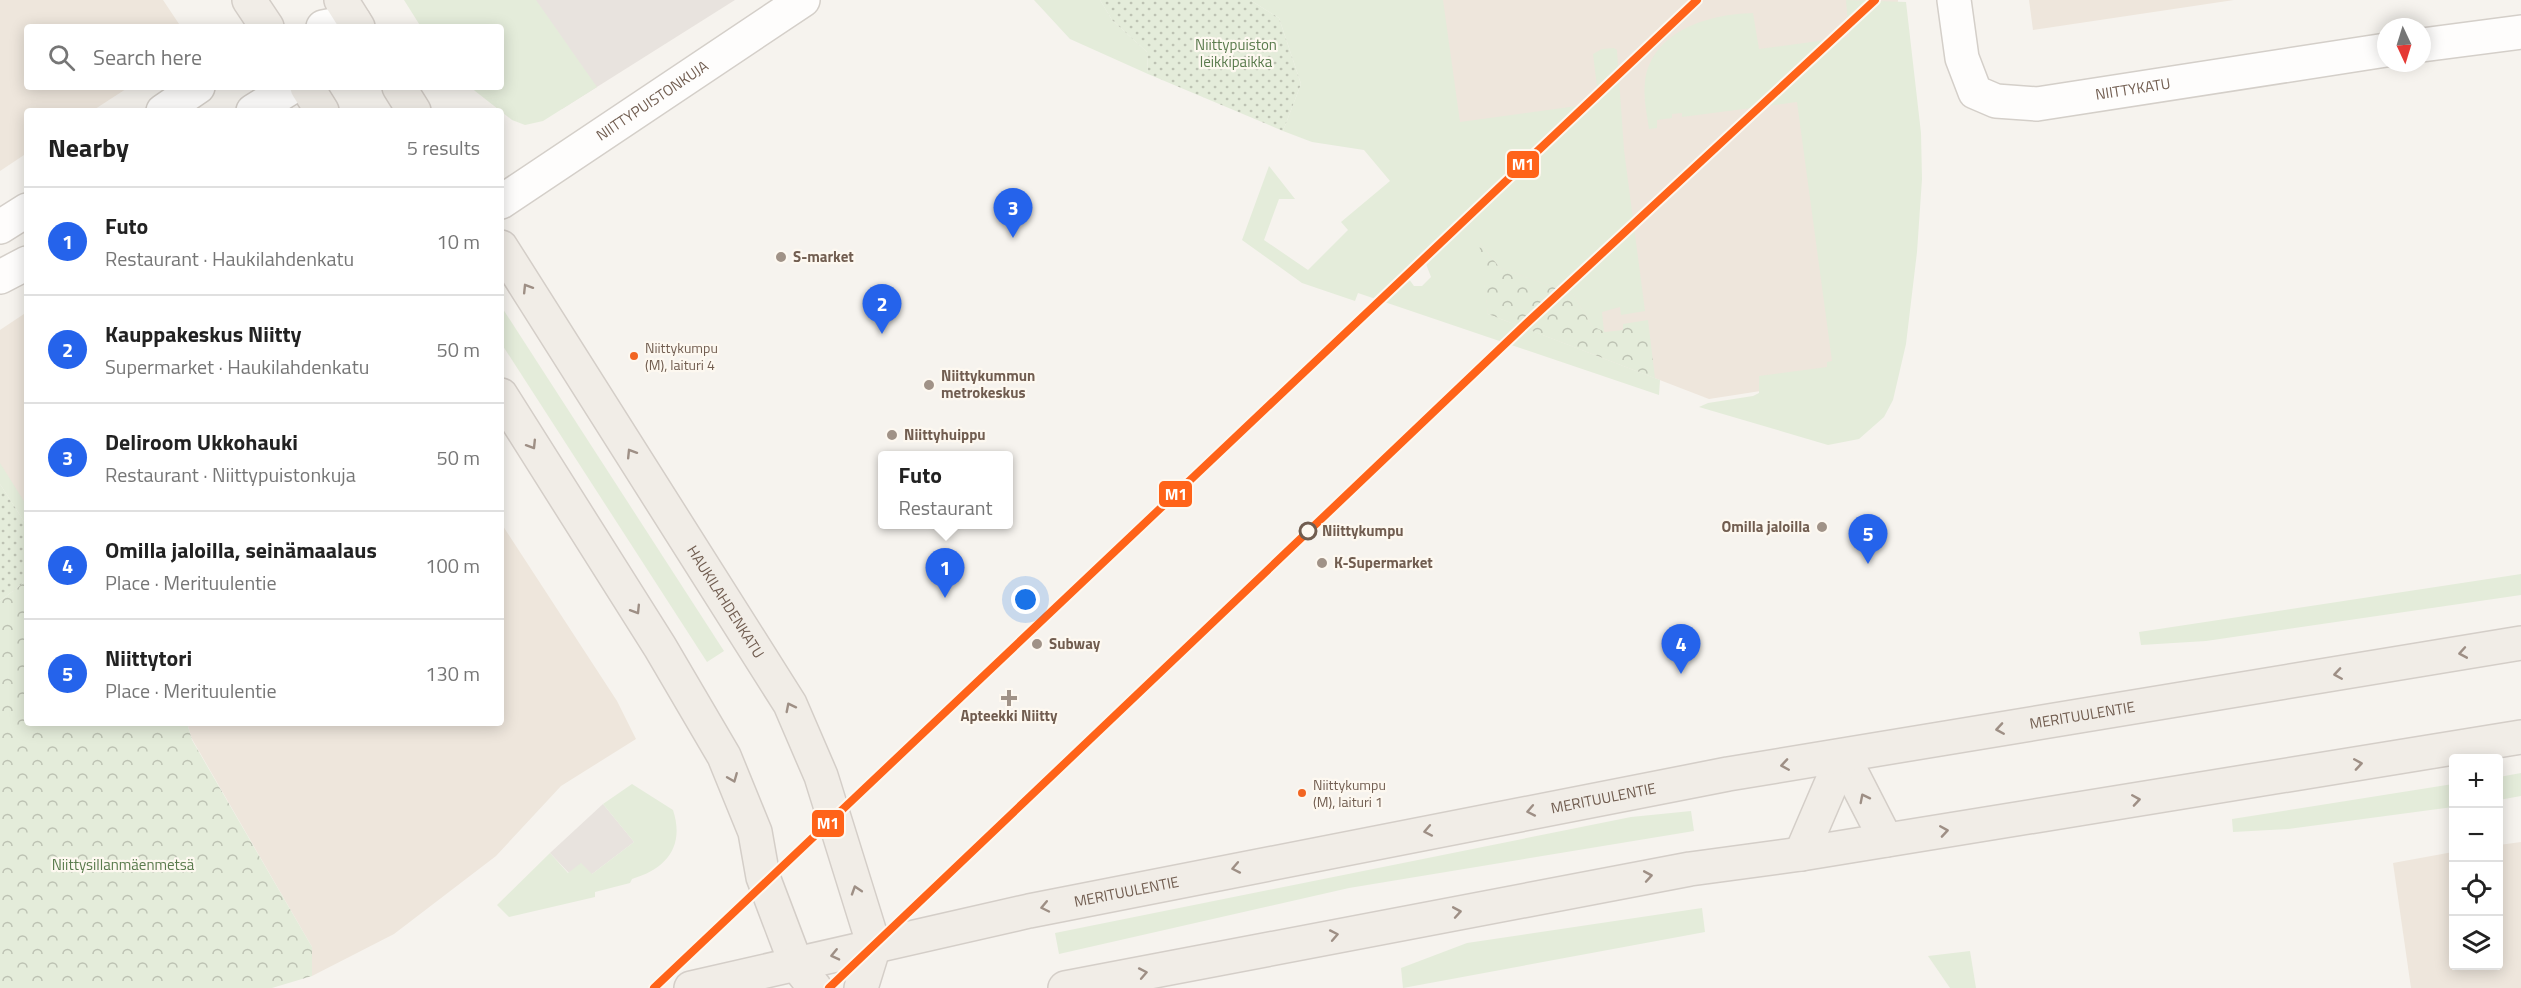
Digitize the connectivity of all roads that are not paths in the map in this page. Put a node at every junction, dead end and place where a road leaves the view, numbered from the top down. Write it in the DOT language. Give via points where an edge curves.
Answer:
graph roads {
  1 [pos="249,0"];
  2 [pos="803,0"];
  3 [pos="1954,0"];
  4 [pos="265,24"];
  5 [pos="2521,32"];
  6 [pos="2431,44"];
  7 [pos="2377,51"];
  8 [pos="194,90"];
  9 [pos="287,90"];
  10 [pos="309,90"];
  11 [pos="401,90"];
  12 [pos="167,108"];
  13 [pos="258,108"];
  14 [pos="320,108"];
  15 [pos="412,108"];
  16 [pos="504,200"];
  17 [pos="24,212"];
  18 [pos="0,227"];
  19 [pos="504,252"];
  20 [pos="24,265"];
  21 [pos="0,277"];
  22 [pos="504,400"];
  23 [pos="2521,643"];
  24 [pos="2521,737"];
  25 [pos="1843,756"];
  26 [pos="1886,840"];
  27 [pos="1801,854"];
  28 [pos="874,946"];
  29 [pos="805,976"];
  30 [pos="691,988"];
  31 [pos="861,988"];
  32 [pos="1065,988"];
  1 -- 4 [label="main road"];
  2 -- 16 [label="street, NIITTYPUISTONKUJA"];
  3 -- 7 [label="street, NIITTYKATU" via="1962,58 1975,92 1996,101 2037,104"];
  5 -- 6 [label="street"];
  8 -- 12 [label="street"];
  9 -- 13 [label="street"];
  10 -- 14 [label="main road"];
  11 -- 15 [label="main road"];
  17 -- 18 [label="street"];
  28 -- 19 [label="main road, HAUKILAHDENKATU, one-way" via="821,776 790,704"];
  20 -- 21 [label="street"];
  22 -- 29 [label="main road, one-way" via="724,756 754,832 762,877"];
  23 -- 25 [label="main road, MERITUULENTIE, one-way"];
  26 -- 24 [label="main road, one-way"];
  26 -- 25 [label="main road, one-way"];
  25 -- 27 [label="main road"];
  25 -- 28 [label="main road, MERITUULENTIE, one-way" via="1728,774 1239,868"];
  26 -- 27 [label="main road"];
  32 -- 27 [label="main road, one-way" via="1678,871"];
  28 -- 29 [label="main road, MERITUULENTIE, one-way"];
  28 -- 31 [label="main road"];
  29 -- 30 [label="main road, MERITUULENTIE"];
}
